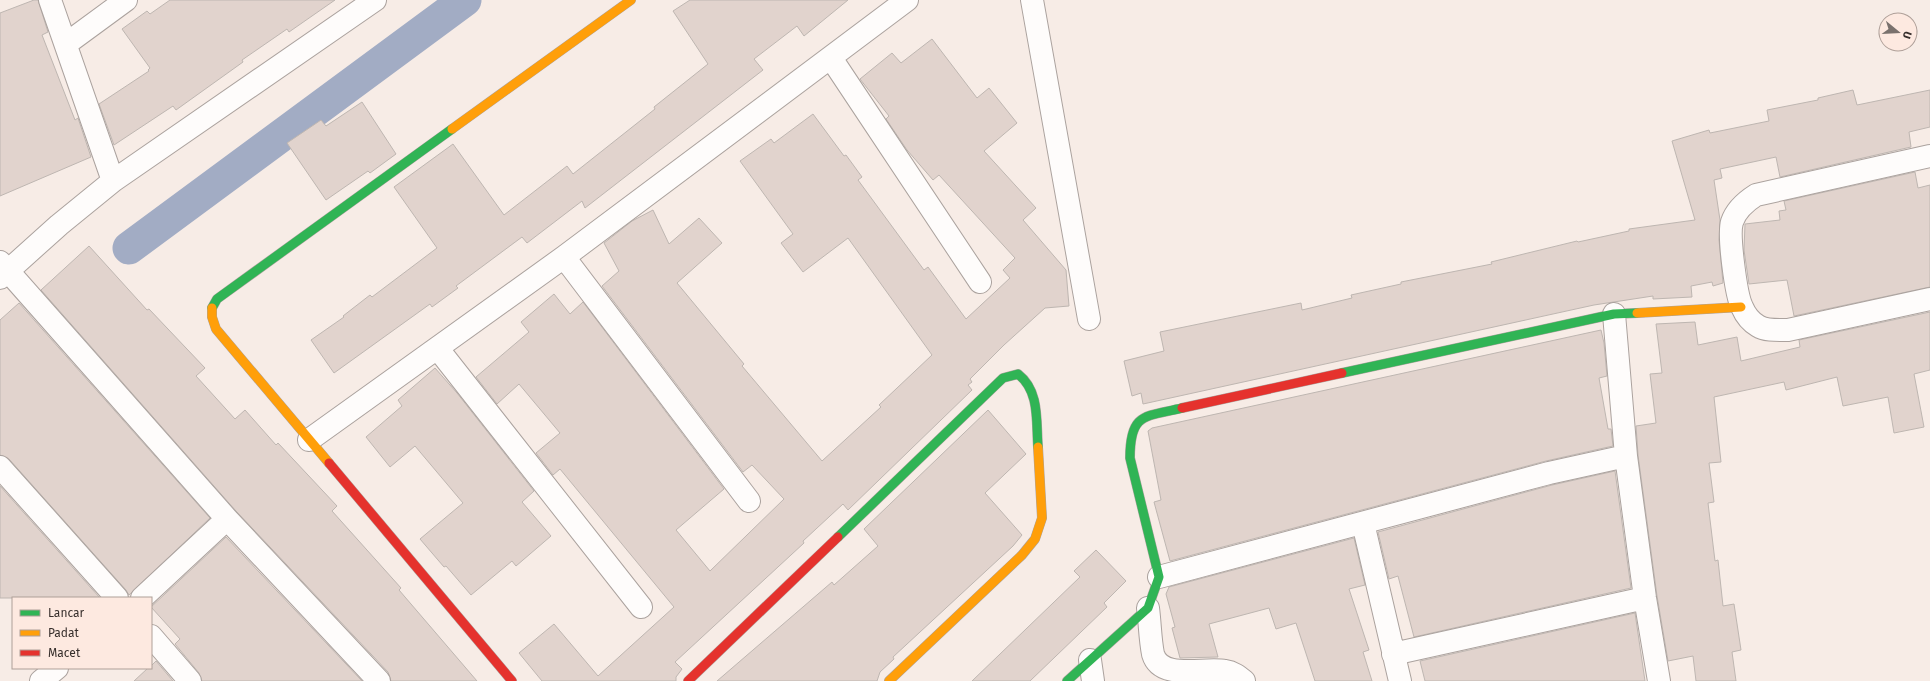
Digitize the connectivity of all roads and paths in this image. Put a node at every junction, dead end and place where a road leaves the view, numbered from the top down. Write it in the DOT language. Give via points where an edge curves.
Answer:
graph roads {
  1 [pos="50,0"];
  2 [pos="126,0"];
  3 [pos="375,0"];
  4 [pos="631,0"];
  5 [pos="906,0"];
  6 [pos="1032,0"];
  7 [pos="66,44"];
  8 [pos="831,58"];
  9 [pos="1930,156"];
  10 [pos="113,181"];
  11 [pos="564,257"];
  12 [pos="3,270"];
  13 [pos="980,282"];
  14 [pos="1930,299"];
  15 [pos="1742,307"];
  16 [pos="1614,314"];
  17 [pos="1089,319"];
  18 [pos="438,349"];
  19 [pos="309,440"];
  20 [pos="1626,456"];
  21 [pos="0,467"];
  22 [pos="749,501"];
  23 [pos="227,518"];
  24 [pos="1363,523"];
  25 [pos="1159,577"];
  26 [pos="116,597"];
  27 [pos="143,597"];
  28 [pos="1645,598"];
  29 [pos="641,607"];
  30 [pos="1148,608"];
  31 [pos="152,637"];
  32 [pos="1393,654"];
  33 [pos="1090,660"];
  34 [pos="56,669"];
  35 [pos="41,681"];
  36 [pos="190,681"];
  37 [pos="379,681"];
  38 [pos="512,681"];
  39 [pos="688,681"];
  40 [pos="889,681"];
  41 [pos="1067,681"];
  42 [pos="1093,681"];
  43 [pos="1244,681"];
  44 [pos="1400,681"];
  45 [pos="1659,681"];
  1 -- 7 [label="street"];
  2 -- 7 [label="street"];
  3 -- 10 [label="street"];
  4 -- 19 [label="street" via="217,299 211,306 210,315 216,329"];
  5 -- 8 [label="street"];
  6 -- 17 [label="street"];
  7 -- 10 [label="street"];
  8 -- 11 [label="street"];
  8 -- 13 [label="street"];
  9 -- 15 [label="street" via="1756,195 1742,204 1732,222 1730,239"];
  10 -- 12 [label="street"];
  11 -- 18 [label="street"];
  11 -- 22 [label="street"];
  12 -- 23 [label="street"];
  14 -- 15 [label="street" via="1788,330 1770,330 1758,326 1749,319"];
  15 -- 16 [label="street"];
  16 -- 20 [label="street"];
  16 -- 25 [label="street" via="1147,416 1134,426 1130,458"];
  18 -- 19 [label="street"];
  18 -- 29 [label="street"];
  19 -- 38 [label="street"];
  20 -- 24 [label="street" via="1549,473"];
  20 -- 28 [label="street"];
  21 -- 26 [label="street"];
  23 -- 27 [label="street"];
  23 -- 37 [label="street"];
  24 -- 25 [label="street"];
  24 -- 32 [label="street"];
  25 -- 30 [label="street"];
  28 -- 32 [label="street"];
  28 -- 45 [label="street"];
  30 -- 33 [label="street"];
  30 -- 43 [label="street" via="1154,655 1163,668 1176,674 1225,671 1235,674"];
  31 -- 36 [label="street"];
  32 -- 44 [label="street"];
  33 -- 41 [label="street"];
  33 -- 42 [label="street"];
  34 -- 35 [label="street"];
  39 -- 40 [label="street" via="1003,378 1018,374 1027,381 1035,398 1042,518 1036,539"];
}
